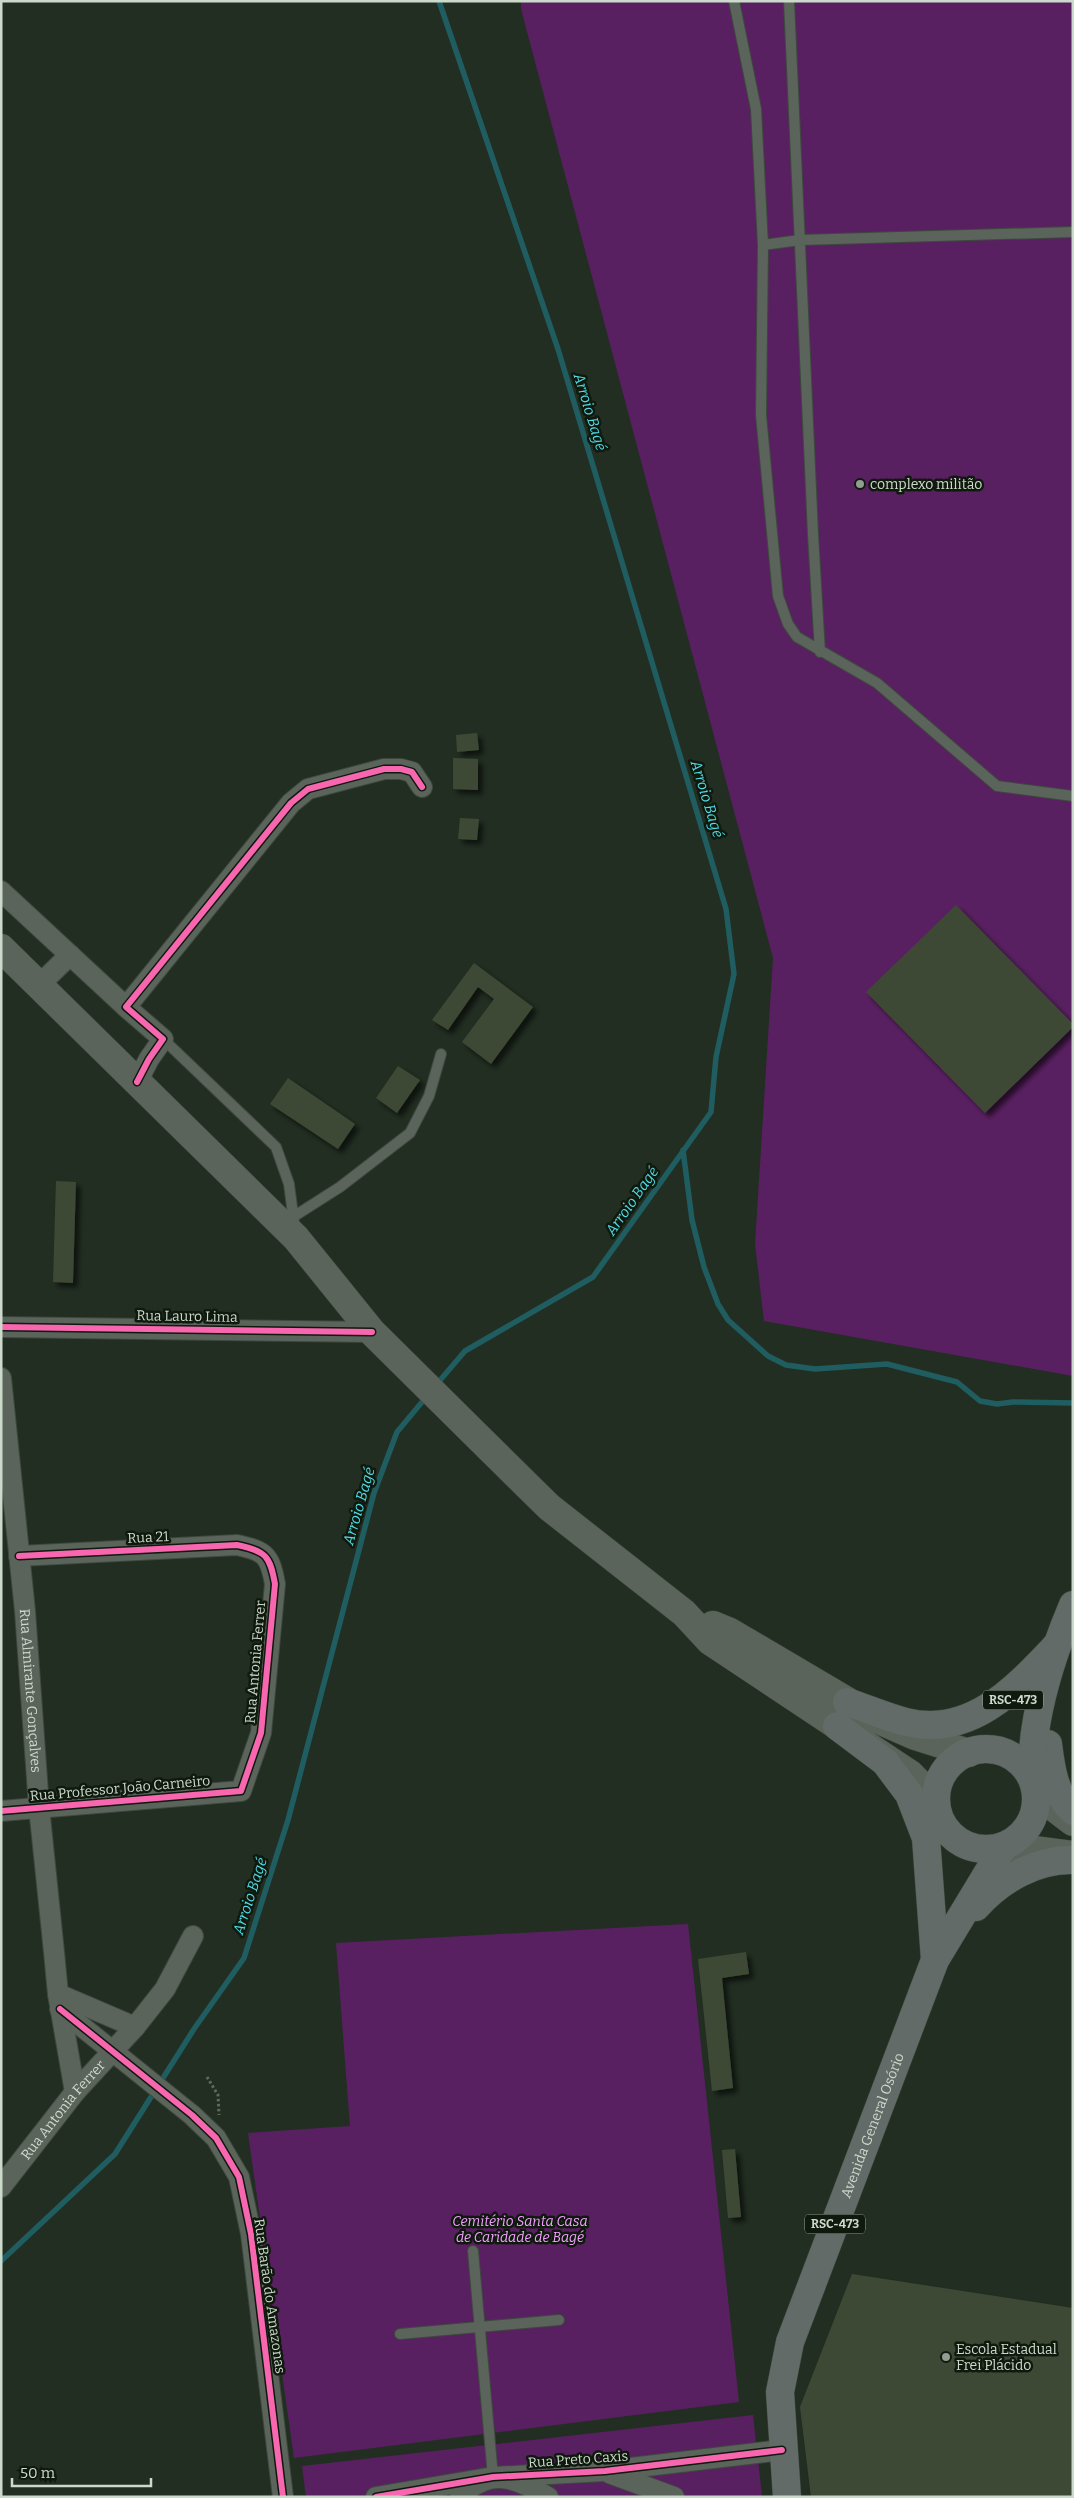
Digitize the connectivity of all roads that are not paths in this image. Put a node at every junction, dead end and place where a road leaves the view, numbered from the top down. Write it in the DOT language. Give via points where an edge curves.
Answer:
graph roads {
  1 [pos="734,1"];
  2 [pos="789,1"];
  3 [pos="1073,232"];
  4 [pos="800,240"];
  5 [pos="763,245"];
  6 [pos="820,652"];
  7 [pos="422,787"];
  8 [pos="1073,796"];
  9 [pos="1,891"];
  10 [pos="1,948"];
  11 [pos="70,955"];
  12 [pos="40,985"];
  13 [pos="126,1007"];
  14 [pos="163,1039"];
  15 [pos="441,1054"];
  16 [pos="137,1082"];
  17 [pos="294,1228"];
  18 [pos="1,1327"];
  19 [pos="380,1340"];
  20 [pos="1,1378"];
  21 [pos="20,1556"];
  22 [pos="271,1563"];
  23 [pos="1073,1605"];
  24 [pos="1056,1646"];
  25 [pos="842,1714"];
  26 [pos="969,1753"];
  27 [pos="1035,1787"];
  28 [pos="241,1791"];
  29 [pos="937,1806"];
  30 [pos="39,1807"];
  31 [pos="1,1811"];
  32 [pos="1073,1811"];
  33 [pos="1073,1822"];
  34 [pos="1004,1846"];
  35 [pos="1073,1855"];
  36 [pos="1073,1860"];
  37 [pos="193,1936"];
  38 [pos="935,1960"];
  39 [pos="59,2002"];
  40 [pos="135,2027"];
  41 [pos="112,2051"];
  42 [pos="75,2092"];
  43 [pos="1,2187"];
  44 [pos="473,2251"];
  45 [pos="558,2320"];
  46 [pos="480,2326"];
  47 [pos="400,2334"];
  48 [pos="782,2450"];
  49 [pos="605,2471"];
  50 [pos="493,2477"];
  51 [pos="425,2493"];
  52 [pos="284,2497"];
  53 [pos="376,2497"];
  54 [pos="460,2497"];
  55 [pos="548,2497"];
  56 [pos="674,2497"];
  57 [pos="787,2497"];
  1 -- 5 [label="lane" via="756,109"];
  2 -- 4 [label="lane"];
  3 -- 4 [label="lane"];
  4 -- 5 [label="lane"];
  4 -- 6 [label="lane"];
  5 -- 6 [label="lane" via="760,390 778,596 788,624 797,637"];
  6 -- 8 [label="lane" via="878,683 997,786"];
  7 -- 13 [label="street" via="412,772 384,769 308,789 291,803"];
  9 -- 11 [label="street"];
  10 -- 12 [label="main road"];
  11 -- 12 [label="street"];
  11 -- 13 [label="street"];
  12 -- 16 [label="main road"];
  13 -- 14 [label="street"];
  14 -- 16 [label="street"];
  14 -- 17 [label="lane" via="276,1147 289,1184"];
  15 -- 17 [label="lane" via="429,1096 410,1133 340,1187"];
  16 -- 17 [label="main road"];
  17 -- 19 [label="main road"];
  18 -- 19 [label="street, Rua Lauro Lima"];
  19 -- 25 [label="main road" via="549,1506 684,1613 710,1641"];
  20 -- 21 [label="street, Rua Almirante Gonçalves"];
  21 -- 22 [label="street, Rua 21" via="237,1545 259,1550"];
  21 -- 30 [label="street, Rua Almirante Gonçalves"];
  22 -- 28 [label="street, Rua Antonia Ferrer" via="275,1584 261,1733"];
  23 -- 24 [label="main road"];
  24 -- 25 [label="main road" via="1015,1689 979,1714 944,1724"];
  24 -- 26 [label="main road, RSC-473"];
  24 -- 27 [label="main road, RSC-473" via="1033,1751"];
  24 -- 32 [label="main road" via="1045,1730 1053,1778 1066,1805"];
  25 -- 26 [label="main road" via="881,1721"];
  25 -- 29 [label="main road" via="910,1774"];
  25 -- 38 [label="main road" via="909,1794 926,1838"];
  26 -- 27 [label="main road" via="992,1750 1015,1758 1024,1766"];
  26 -- 29 [label="main road" via="949,1766 942,1776"];
  27 -- 33 [label="main road"];
  27 -- 34 [label="main road" via="1031,1822 1024,1832"];
  28 -- 30 [label="street, Rua Professor João Carneiro"];
  29 -- 34 [label="main road" via="949,1833 958,1840 981,1849"];
  29 -- 38 [label="main road, Avenida General Osório / RSC-473" via="939,1876"];
  30 -- 31 [label="street, Rua Professor João Carneiro"];
  30 -- 39 [label="street, Rua Almirante Gonçalves"];
  34 -- 35 [label="main road"];
  34 -- 38 [label="main road, Avenida General Osório / RSC-473"];
  36 -- 38 [label="main road" via="1027,1868 988,1893"];
  37 -- 40 [label="street, Rua Antonia Ferrer" via="165,1989"];
  38 -- 48 [label="main road, Avenida General Osório / RSC-473" via="790,2342 780,2392"];
  39 -- 40 [label="street"];
  39 -- 41 [label="street, Rua Barão do Amazonas"];
  39 -- 42 [label="street, Rua Almirante Gonçalves"];
  40 -- 41 [label="street, Rua Antonia Ferrer"];
  41 -- 42 [label="street, Rua Antonia Ferrer"];
  41 -- 52 [label="street, Rua Barão do Amazonas" via="216,2138 239,2177 251,2234"];
  42 -- 43 [label="street, Rua Antonia Ferrer"];
  44 -- 46 [label="lane"];
  45 -- 46 [label="lane"];
  46 -- 47 [label="lane"];
  46 -- 50 [label="lane"];
  48 -- 49 [label="street, Rua Preto Caxis"];
  48 -- 57 [label="main road, Avenida General Osório / RSC-473"];
  49 -- 50 [label="street, Rua Preto Caxis"];
  49 -- 56 [label="street"];
  50 -- 51 [label="street, Rua Preto Caxis"];
  50 -- 54 [label="street" via="468,2489"];
  50 -- 55 [label="street" via="523,2483"];
  51 -- 53 [label="street, Rua Preto Caxis"];
}
